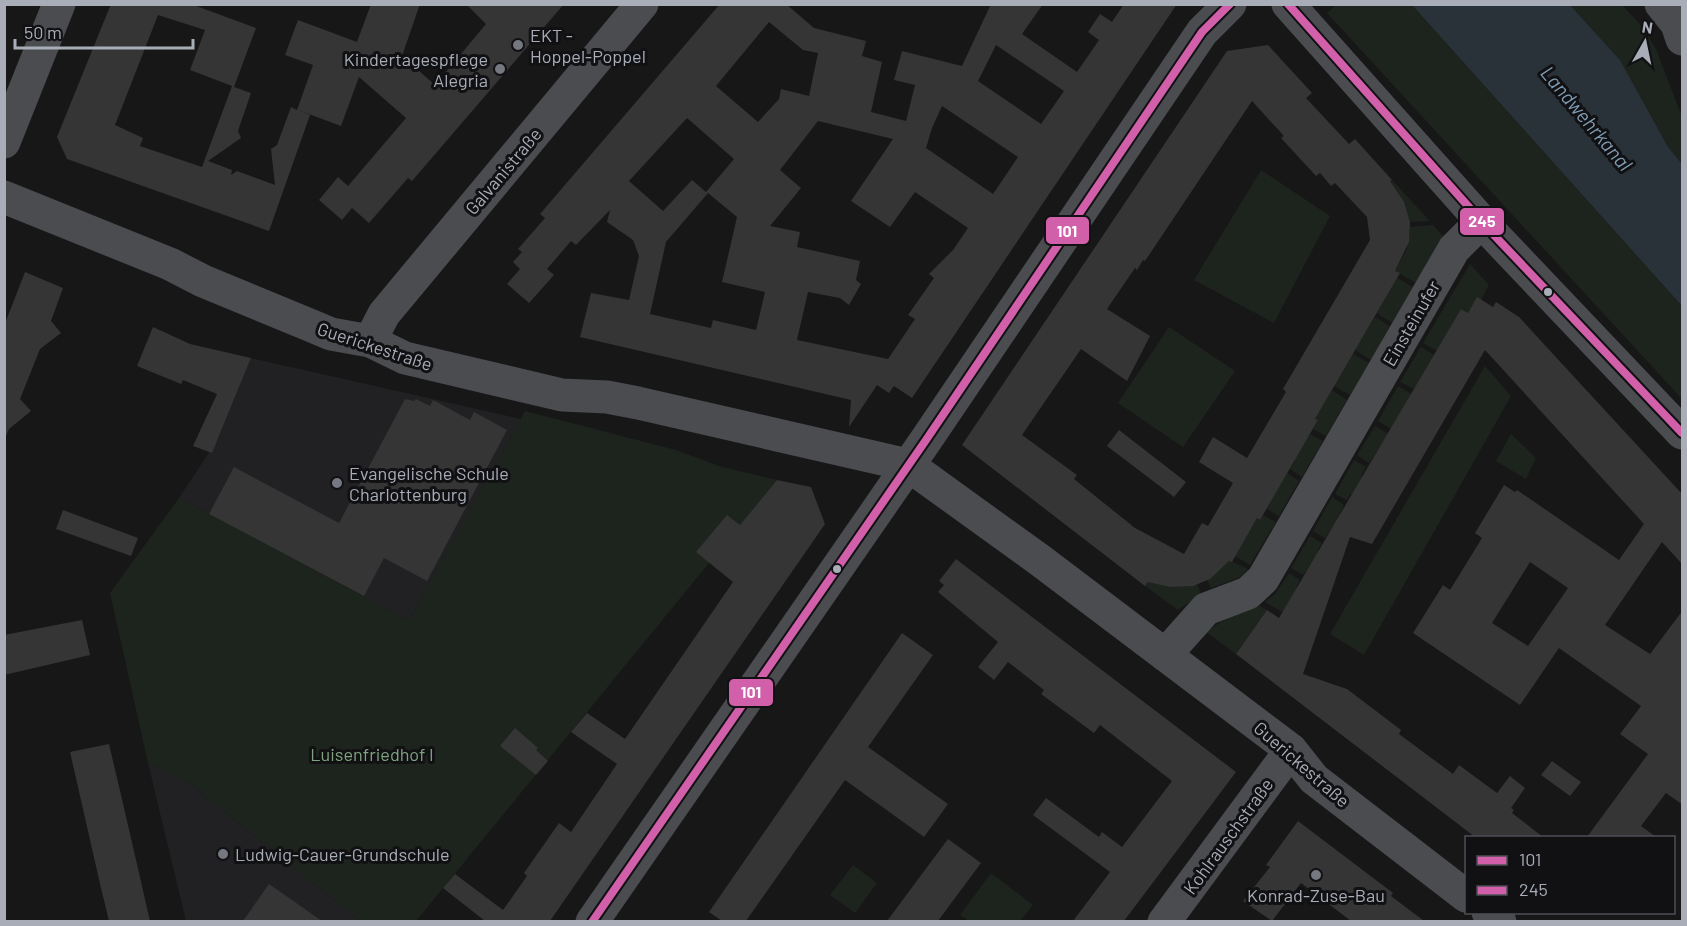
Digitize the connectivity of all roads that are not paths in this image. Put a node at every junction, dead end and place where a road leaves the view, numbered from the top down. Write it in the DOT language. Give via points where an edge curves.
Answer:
graph roads {
  1 [pos="59,4"];
  2 [pos="642,4"];
  3 [pos="1230,4"];
  4 [pos="1288,4"];
  5 [pos="1661,4"];
  6 [pos="1683,39"];
  7 [pos="4,142"];
  8 [pos="4,197"];
  9 [pos="1481,222"];
  10 [pos="370,341"];
  11 [pos="1683,433"];
  12 [pos="908,465"];
  13 [pos="1165,655"];
  14 [pos="1291,750"];
  15 [pos="1465,894"];
  16 [pos="592,921"];
  17 [pos="1164,921"];
  1 -- 7 [label="street"];
  2 -- 10 [label="street, Galvanistraße" via="384,314"];
  3 -- 12 [label="street" via="1202,32"];
  4 -- 9 [label="street"];
  5 -- 6 [label="street"];
  8 -- 10 [label="street, Guerickestraße" via="321,330"];
  9 -- 11 [label="street"];
  9 -- 13 [label="street, Einsteinufer" via="1454,249 1256,588 1206,609"];
  10 -- 12 [label="street, Guerickestraße" via="405,358 518,385 562,395 638,403"];
  12 -- 13 [label="street, Guerickestraße"];
  12 -- 16 [label="street"];
  13 -- 14 [label="street, Guerickestraße"];
  14 -- 15 [label="street, Guerickestraße" via="1314,779"];
  14 -- 17 [label="street, Kohlrauschstraße"];
}
